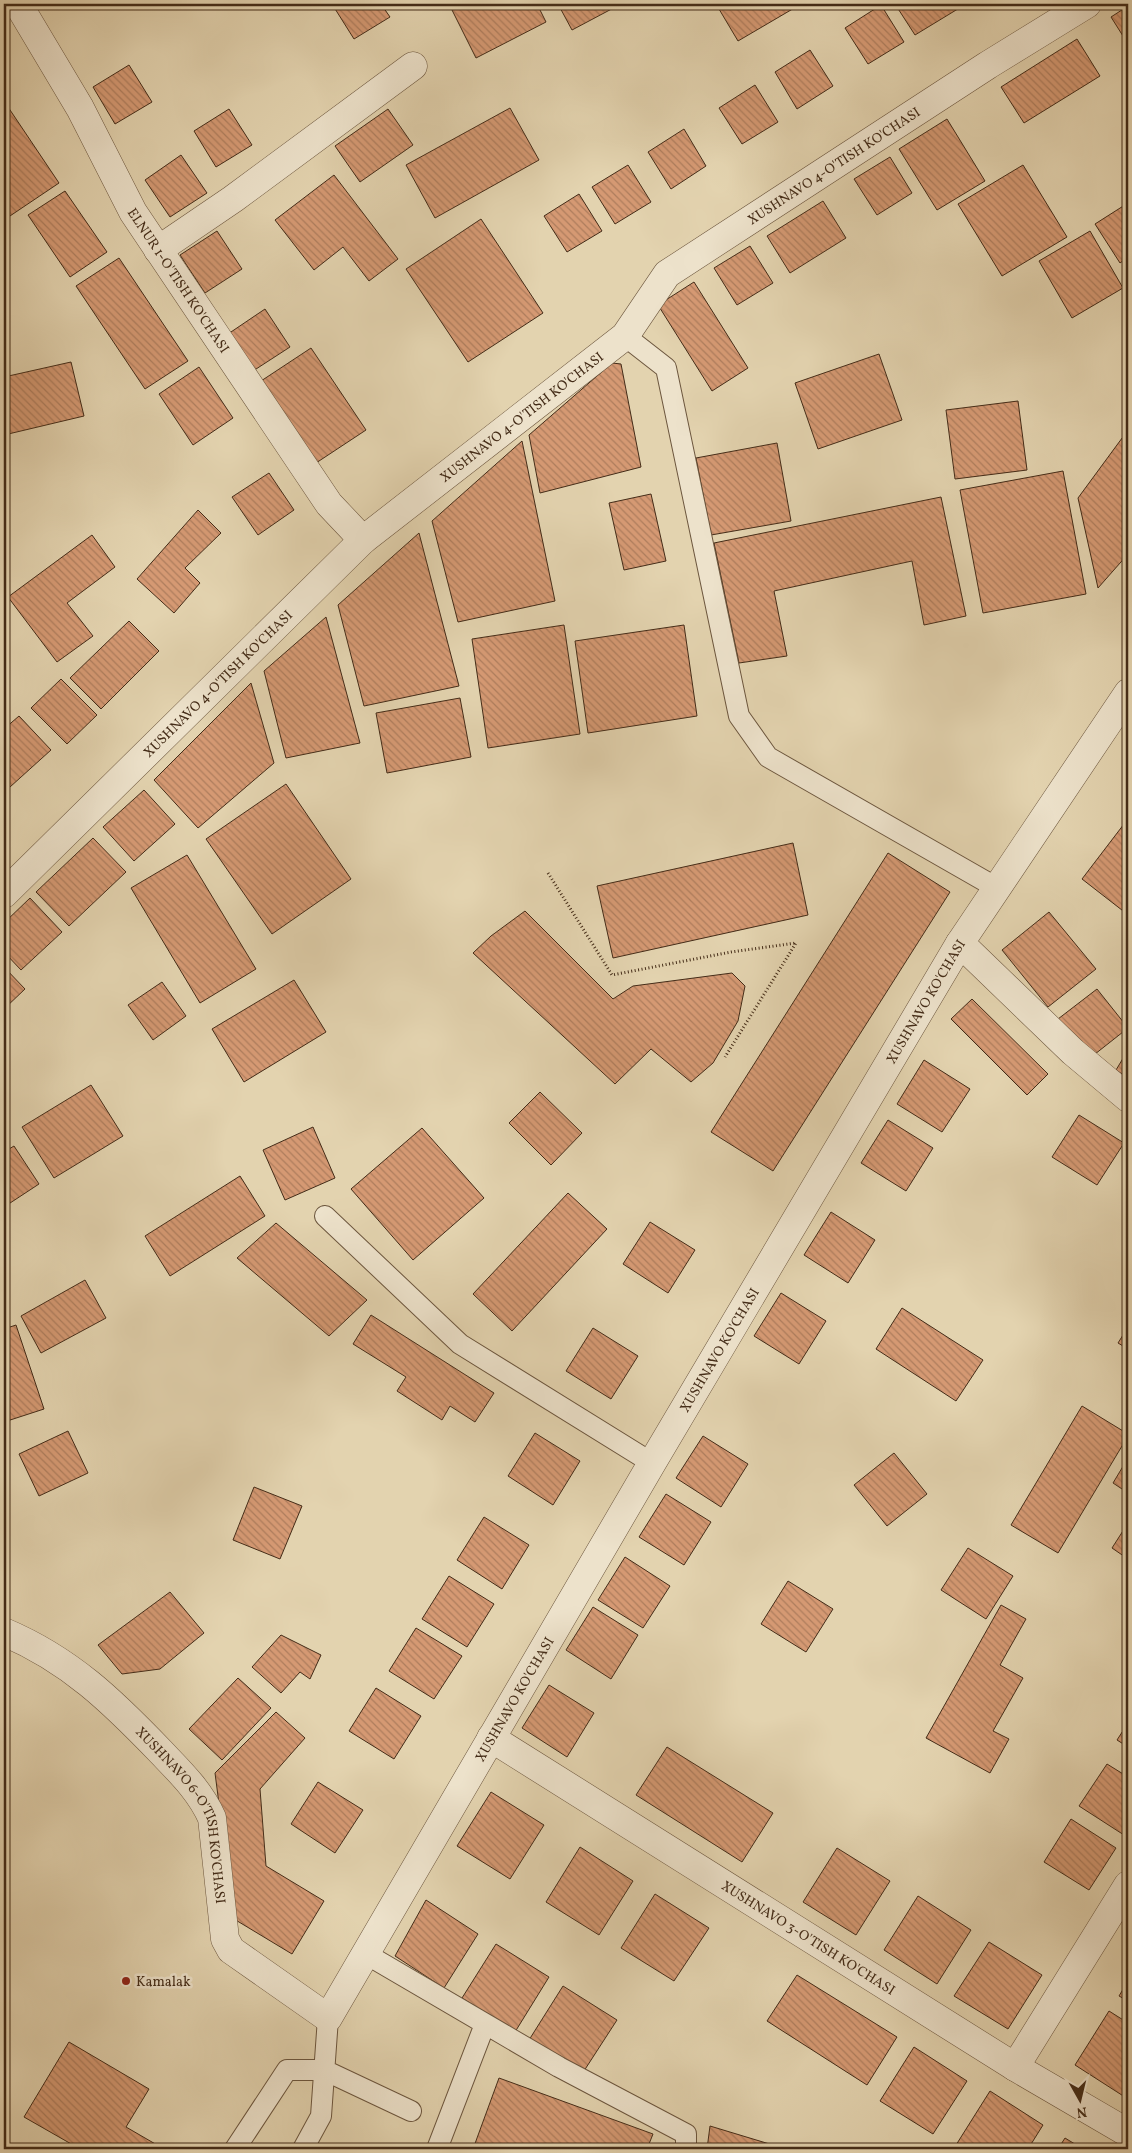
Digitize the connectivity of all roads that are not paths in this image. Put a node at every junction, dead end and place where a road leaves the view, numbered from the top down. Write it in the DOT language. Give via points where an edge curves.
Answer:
graph roads {
  1 [pos="18,4"];
  2 [pos="1087,4"];
  3 [pos="413,66"];
  4 [pos="158,250"];
  5 [pos="625,336"];
  6 [pos="363,540"];
  7 [pos="1128,693"];
  8 [pos="997,888"];
  9 [pos="4,894"];
  10 [pos="960,943"];
  11 [pos="1128,1098"];
  12 [pos="324,1216"];
  13 [pos="652,1464"];
  14 [pos="4,1632"];
  15 [pos="491,1738"];
  16 [pos="1128,1885"];
  17 [pos="366,1954"];
  18 [pos="328,2018"];
  19 [pos="485,2024"];
  20 [pos="1015,2067"];
  21 [pos="324,2070"];
  22 [pos="411,2111"];
  23 [pos="1128,2133"];
  24 [pos="236,2149"];
  25 [pos="303,2149"];
  26 [pos="437,2149"];
  27 [pos="686,2149"];
  1 -- 4 [label="street, ELNUR 1-O'TISH KO'CHASI" via="80,108 133,212"];
  2 -- 5 [label="street, XUSHNAVO 4-O'TISH KO'CHASI" via="667,274"];
  3 -- 4 [label="street" via="233,199"];
  4 -- 6 [label="street, ELNUR 1-O'TISH KO'CHASI" via="328,504"];
  5 -- 6 [label="street, XUSHNAVO 4-O'TISH KO'CHASI"];
  5 -- 8 [label="lane" via="666,368 739,716 768,757"];
  6 -- 9 [label="street, XUSHNAVO 4-O'TISH KO'CHASI"];
  7 -- 8 [label="street, XUSHNAVO KO'CHASI"];
  8 -- 10 [label="street, XUSHNAVO KO'CHASI"];
  10 -- 11 [label="street" via="1072,1052"];
  10 -- 13 [label="street, XUSHNAVO KO'CHASI"];
  12 -- 13 [label="lane" via="460,1344"];
  13 -- 15 [label="street, XUSHNAVO KO'CHASI"];
  14 -- 18 [label="street, XUSHNAVO 6-O'TISH KO'CHASI" via="30,1643 71,1668 136,1727 194,1787 212,1818 224,1939 231,1950"];
  15 -- 17 [label="street, XUSHNAVO KO'CHASI"];
  15 -- 20 [label="street, XUSHNAVO 3-O'TISH KO'CHASI"];
  16 -- 20 [label="street"];
  17 -- 18 [label="street, XUSHNAVO KO'CHASI"];
  17 -- 19 [label="lane"];
  18 -- 21 [label="lane"];
  19 -- 26 [label="lane"];
  19 -- 27 [label="lane" via="686,2134"];
  20 -- 23 [label="street, XUSHNAVO 3-O'TISH KO'CHASI"];
  21 -- 22 [label="lane"];
  21 -- 24 [label="lane" via="287,2070"];
  21 -- 25 [label="lane" via="321,2116"];
}
